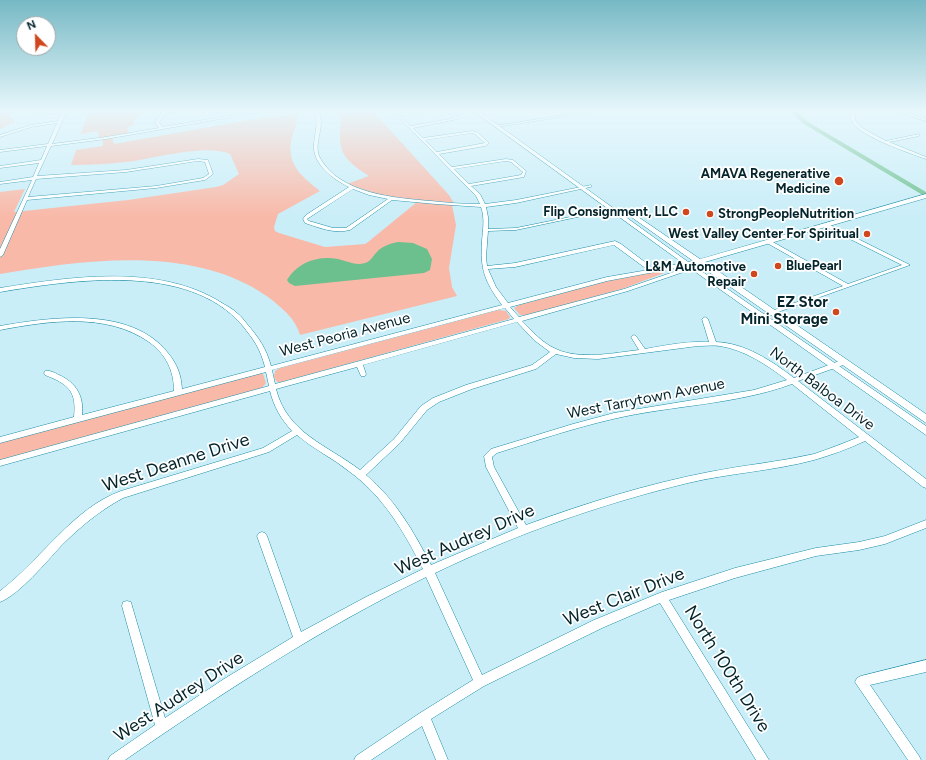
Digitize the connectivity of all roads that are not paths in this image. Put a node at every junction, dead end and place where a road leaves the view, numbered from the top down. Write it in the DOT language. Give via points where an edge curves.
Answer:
graph roads {
  1 [pos="45,145"];
  2 [pos="49,145"];
  3 [pos="315,145"];
  4 [pos="429,145"];
  5 [pos="482,145"];
  6 [pos="524,145"];
  7 [pos="531,145"];
  8 [pos="893,145"];
  9 [pos="0,151"];
  10 [pos="437,153"];
  11 [pos="926,158"];
  12 [pos="42,161"];
  13 [pos="0,167"];
  14 [pos="452,168"];
  15 [pos="35,178"];
  16 [pos="0,183"];
  17 [pos="470,185"];
  18 [pos="590,186"];
  19 [pos="353,187"];
  20 [pos="582,188"];
  21 [pos="926,196"];
  22 [pos="392,198"];
  23 [pos="25,199"];
  24 [pos="483,205"];
  25 [pos="628,213"];
  26 [pos="620,215"];
  27 [pos="580,216"];
  28 [pos="826,225"];
  29 [pos="487,230"];
  30 [pos="769,242"];
  31 [pos="0,255"];
  32 [pos="693,264"];
  33 [pos="485,268"];
  34 [pos="652,270"];
  35 [pos="848,286"];
  36 [pos="0,290"];
  37 [pos="507,306"];
  38 [pos="771,313"];
  39 [pos="762,316"];
  40 [pos="519,319"];
  41 [pos="705,319"];
  42 [pos="0,328"];
  43 [pos="634,337"];
  44 [pos="713,343"];
  45 [pos="642,350"];
  46 [pos="554,352"];
  47 [pos="844,362"];
  48 [pos="358,364"];
  49 [pos="833,366"];
  50 [pos="268,369"];
  51 [pos="47,373"];
  52 [pos="363,374"];
  53 [pos="792,381"];
  54 [pos="272,387"];
  55 [pos="178,393"];
  56 [pos="926,419"];
  57 [pos="78,420"];
  58 [pos="297,431"];
  59 [pos="926,431"];
  60 [pos="865,438"];
  61 [pos="0,440"];
  62 [pos="0,463"];
  63 [pos="361,474"];
  64 [pos="926,484"];
  65 [pos="926,524"];
  66 [pos="524,530"];
  67 [pos="262,536"];
  68 [pos="428,572"];
  69 [pos="662,596"];
  70 [pos="0,597"];
  71 [pos="127,606"];
  72 [pos="299,640"];
  73 [pos="926,666"];
  74 [pos="480,682"];
  75 [pos="424,717"];
  76 [pos="162,727"];
  77 [pos="114,760"];
  78 [pos="360,760"];
  79 [pos="442,760"];
  80 [pos="763,760"];
  81 [pos="915,760"];
  1 -- 9 [label="street"];
  2 -- 12 [label="street"];
  3 -- 19 [label="street" via="316,154 328,170"];
  4 -- 10 [label="street, North Balboa Drive"];
  5 -- 10 [label="street"];
  6 -- 20 [label="main road"];
  7 -- 18 [label="main road"];
  8 -- 11 [label="street"];
  10 -- 14 [label="street, North Balboa Drive"];
  12 -- 13 [label="street"];
  12 -- 15 [label="street"];
  14 -- 17 [label="street, North Balboa Drive"];
  14 -- 17 [label="street" via="510,160 526,174"];
  15 -- 16 [label="street"];
  15 -- 23 [label="street"];
  15 -- 23 [label="street" via="126,171 198,160 207,161 211,174 194,181 150,187"];
  17 -- 24 [label="street, North Balboa Drive"];
  18 -- 20 [label="street"];
  18 -- 25 [label="main road"];
  19 -- 22 [label="street"];
  19 -- 22 [label="street" via="308,216 305,219 307,222 342,231"];
  20 -- 24 [label="street"];
  20 -- 26 [label="main road"];
  21 -- 28 [label="main road, West Peoria Avenue"];
  22 -- 24 [label="street"];
  23 -- 31 [label="street"];
  24 -- 29 [label="street, North Balboa Drive"];
  25 -- 26 [label="main road"];
  25 -- 32 [label="main road"];
  26 -- 32 [label="main road"];
  27 -- 29 [label="street" via="516,229"];
  28 -- 30 [label="main road, West Peoria Avenue"];
  28 -- 35 [label="street" via="907,265"];
  29 -- 33 [label="street, North Balboa Drive"];
  30 -- 32 [label="main road, West Peoria Avenue"];
  30 -- 35 [label="street"];
  32 -- 34 [label="street, West Peoria Avenue"];
  32 -- 38 [label="main road"];
  32 -- 39 [label="main road"];
  32 -- 40 [label="street, West Peoria Avenue" via="640,286"];
  33 -- 34 [label="street" via="615,243"];
  33 -- 37 [label="street, North Balboa Drive" via="491,284"];
  34 -- 37 [label="street, West Peoria Avenue" via="607,279"];
  35 -- 38 [label="street"];
  36 -- 50 [label="street" via="47,282 104,278 146,280 184,288 200,293 233,311 260,344"];
  37 -- 40 [label="street, North Balboa Drive"];
  37 -- 50 [label="street, West Peoria Avenue"];
  38 -- 39 [label="street"];
  38 -- 47 [label="main road"];
  39 -- 49 [label="main road"];
  40 -- 46 [label="street, North Balboa Drive" via="537,340"];
  40 -- 48 [label="street, West Peoria Avenue"];
  41 -- 44 [label="street"];
  42 -- 55 [label="street" via="72,320 109,323 134,330 157,344 172,362"];
  43 -- 45 [label="street"];
  44 -- 45 [label="street, North Balboa Drive"];
  44 -- 53 [label="street, North Balboa Drive" via="730,346 753,355"];
  45 -- 46 [label="street, North Balboa Drive" via="593,358 572,357"];
  46 -- 63 [label="street" via="534,367 458,390 436,400 424,408 397,441"];
  47 -- 49 [label="street, West Tarrytown Avenue"];
  47 -- 56 [label="main road"];
  48 -- 52 [label="street"];
  48 -- 54 [label="street, West Peoria Avenue"];
  49 -- 53 [label="street, West Tarrytown Avenue"];
  49 -- 59 [label="main road"];
  50 -- 54 [label="street"];
  50 -- 55 [label="street, West Peoria Avenue"];
  51 -- 57 [label="street" via="66,382 76,392 80,404"];
  53 -- 60 [label="street, North Balboa Drive"];
  53 -- 66 [label="street, West Tarrytown Avenue" via="754,393 614,416 494,450 488,456 490,467"];
  54 -- 58 [label="street" via="281,414"];
  54 -- 62 [label="street, West Peoria Avenue"];
  55 -- 57 [label="street, West Peoria Avenue"];
  57 -- 61 [label="street, West Peoria Avenue"];
  58 -- 63 [label="street"];
  58 -- 70 [label="street, West Deanne Drive" via="266,450 102,503"];
  60 -- 64 [label="street, North Balboa Drive"];
  60 -- 66 [label="street, West Audrey Drive" via="807,458 709,475 622,497"];
  63 -- 68 [label="street" via="379,493 408,533"];
  65 -- 69 [label="street, West Clair Drive" via="885,540 816,552 735,572"];
  66 -- 68 [label="street, West Audrey Drive"];
  67 -- 72 [label="street"];
  68 -- 72 [label="street, West Audrey Drive"];
  68 -- 74 [label="street"];
  69 -- 74 [label="street, West Clair Drive" via="591,627"];
  69 -- 80 [label="street, North 100th Drive"];
  71 -- 76 [label="street"];
  72 -- 76 [label="street, West Audrey Drive"];
  73 -- 81 [label="street" via="861,682"];
  74 -- 75 [label="street, West Clair Drive"];
  75 -- 78 [label="street, West Clair Drive"];
  75 -- 79 [label="street"];
  76 -- 77 [label="street, West Audrey Drive"];
}
